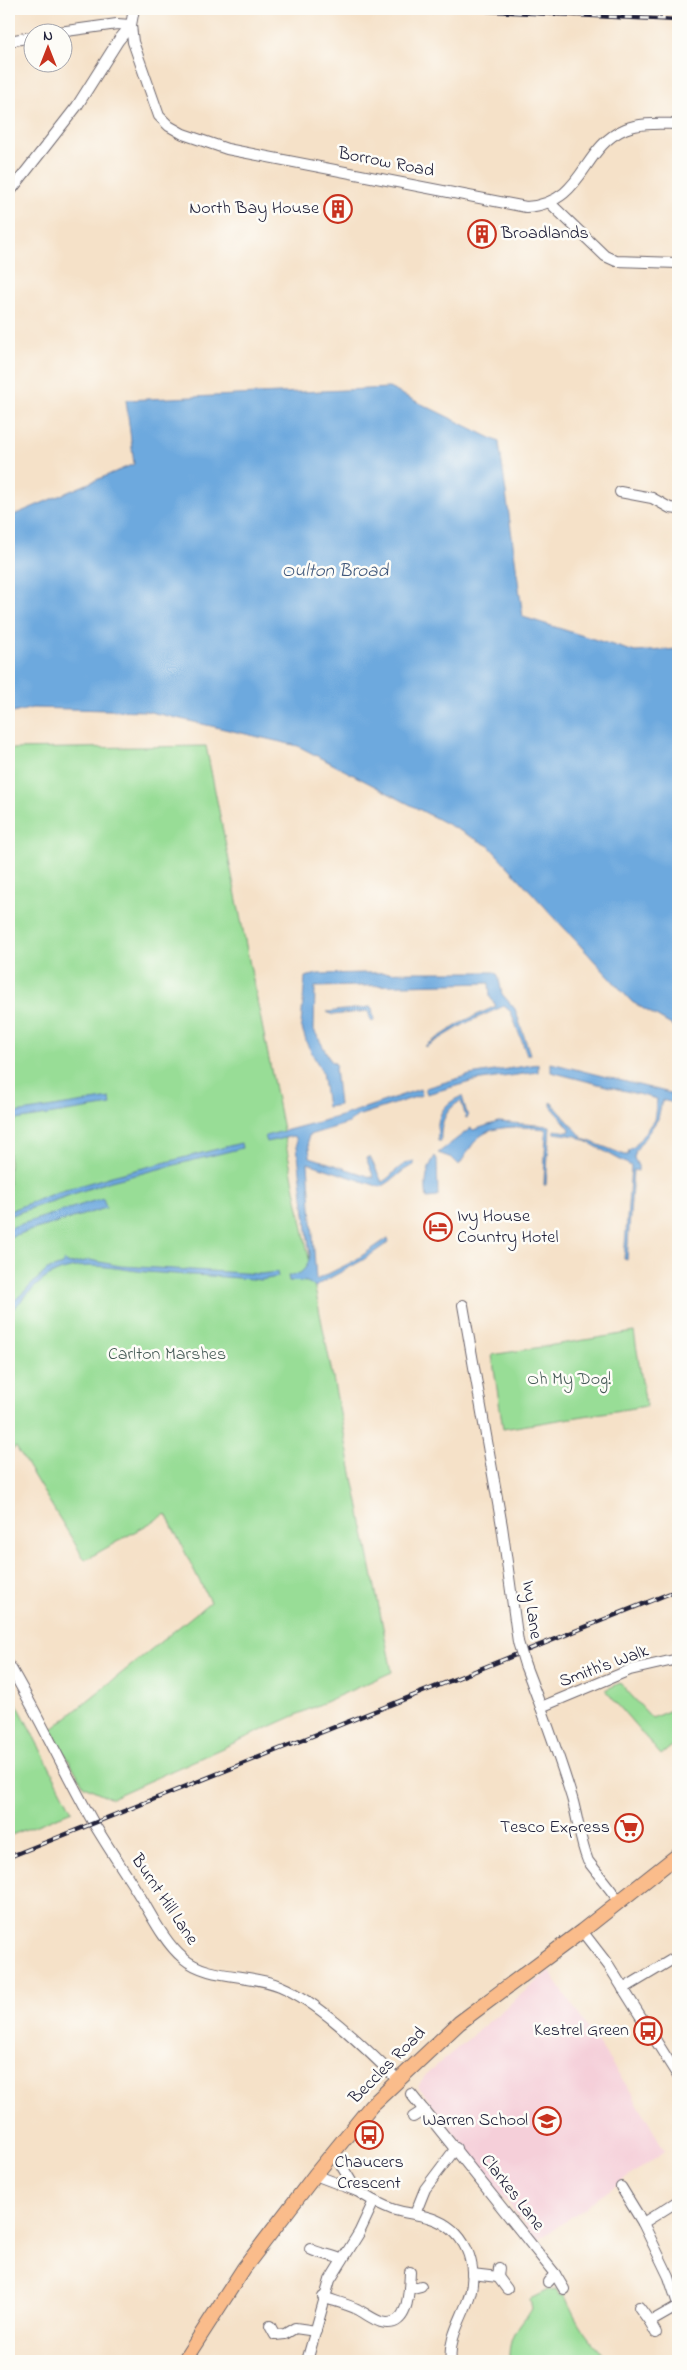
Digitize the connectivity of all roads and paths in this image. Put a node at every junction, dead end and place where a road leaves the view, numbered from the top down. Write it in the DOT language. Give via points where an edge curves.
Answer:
graph roads {
  1 [pos="134,9"];
  2 [pos="131,25"];
  3 [pos="72,30"];
  4 [pos="22,39"];
  5 [pos="9,41"];
  6 [pos="678,124"];
  7 [pos="9,193"];
  8 [pos="550,203"];
  9 [pos="678,263"];
  10 [pos="620,492"];
  11 [pos="678,509"];
  12 [pos="463,1305"];
  13 [pos="678,1659"];
  14 [pos="9,1665"];
  15 [pos="541,1707"];
  16 [pos="678,1855"];
  17 [pos="620,1902"];
  18 [pos="582,1931"];
  19 [pos="678,1956"];
  20 [pos="623,1989"];
  21 [pos="678,2076"];
  22 [pos="398,2080"];
  23 [pos="411,2094"];
  24 [pos="424,2110"];
  25 [pos="413,2117"];
  26 [pos="456,2148"];
  27 [pos="333,2152"];
  28 [pos="315,2175"];
  29 [pos="621,2188"];
  30 [pos="357,2190"];
  31 [pos="374,2201"];
  32 [pos="678,2201"];
  33 [pos="416,2214"];
  34 [pos="643,2223"];
  35 [pos="310,2249"];
  36 [pos="342,2260"];
  37 [pos="410,2272"];
  38 [pos="472,2274"];
  39 [pos="555,2274"];
  40 [pos="548,2282"];
  41 [pos="421,2286"];
  42 [pos="409,2289"];
  43 [pos="508,2289"];
  44 [pos="564,2289"];
  45 [pos="323,2297"];
  46 [pos="678,2305"];
  47 [pos="639,2307"];
  48 [pos="650,2322"];
  49 [pos="316,2331"];
  50 [pos="656,2333"];
  51 [pos="272,2334"];
  52 [pos="184,2361"];
  53 [pos="307,2361"];
  54 [pos="451,2361"];
  1 -- 2 [label="street"];
  2 -- 3 [label="street"];
  2 -- 7 [label="street" via="77,106"];
  2 -- 8 [label="street, Borrow Road" via="133,42 160,116 183,134 227,149 515,206"];
  4 -- 5 [label="street"];
  6 -- 8 [label="street, Borrow Road" via="642,124 608,138 575,184"];
  8 -- 9 [label="street" via="605,256 616,260"];
  10 -- 11 [label="street" via="652,498"];
  12 -- 15 [label="street, Ivy Lane, bridge" via="502,1526 518,1642"];
  13 -- 15 [label="street, Smith's Walk" via="630,1670"];
  14 -- 22 [label="street, Burnt Hill Lane" via="93,1822 182,1958 208,1971 252,1978 300,1995"];
  15 -- 17 [label="street, Ivy Lane" via="576,1812 584,1854"];
  16 -- 17 [label="highway, Beccles Road"];
  17 -- 18 [label="highway, Beccles Road"];
  18 -- 20 [label="street"];
  18 -- 22 [label="highway, Beccles Road" via="459,2023"];
  19 -- 20 [label="street"];
  20 -- 21 [label="street"];
  22 -- 27 [label="highway, Beccles Road" via="371,2106"];
  23 -- 24 [label="street, Clarkes Lane"];
  24 -- 25 [label="street"];
  24 -- 26 [label="street, Clarkes Lane"];
  26 -- 33 [label="street" via="425,2189"];
  26 -- 39 [label="street, Clarkes Lane"];
  27 -- 28 [label="highway, Beccles Road"];
  27 -- 30 [label="street"];
  28 -- 30 [label="street"];
  28 -- 52 [label="highway, Beccles Road" via="244,2268"];
  29 -- 34 [label="street"];
  30 -- 31 [label="street"];
  31 -- 33 [label="street"];
  31 -- 36 [label="street" via="360,2233"];
  32 -- 34 [label="street"];
  33 -- 38 [label="street" via="435,2219 459,2235 470,2254"];
  34 -- 46 [label="street" via="669,2277"];
  35 -- 36 [label="street" via="320,2258 332,2254"];
  36 -- 45 [label="street"];
  37 -- 42 [label="street"];
  38 -- 43 [label="street" via="499,2272"];
  38 -- 54 [label="street" via="469,2299 453,2341"];
  39 -- 40 [label="street"];
  39 -- 44 [label="street, Clarkes Lane"];
  41 -- 42 [label="street"];
  42 -- 45 [label="street" via="404,2313 398,2319 384,2323"];
  45 -- 49 [label="street"];
  46 -- 48 [label="street"];
  47 -- 48 [label="street"];
  48 -- 50 [label="street"];
  49 -- 51 [label="street" via="295,2328 286,2334"];
  49 -- 53 [label="street"];
}
